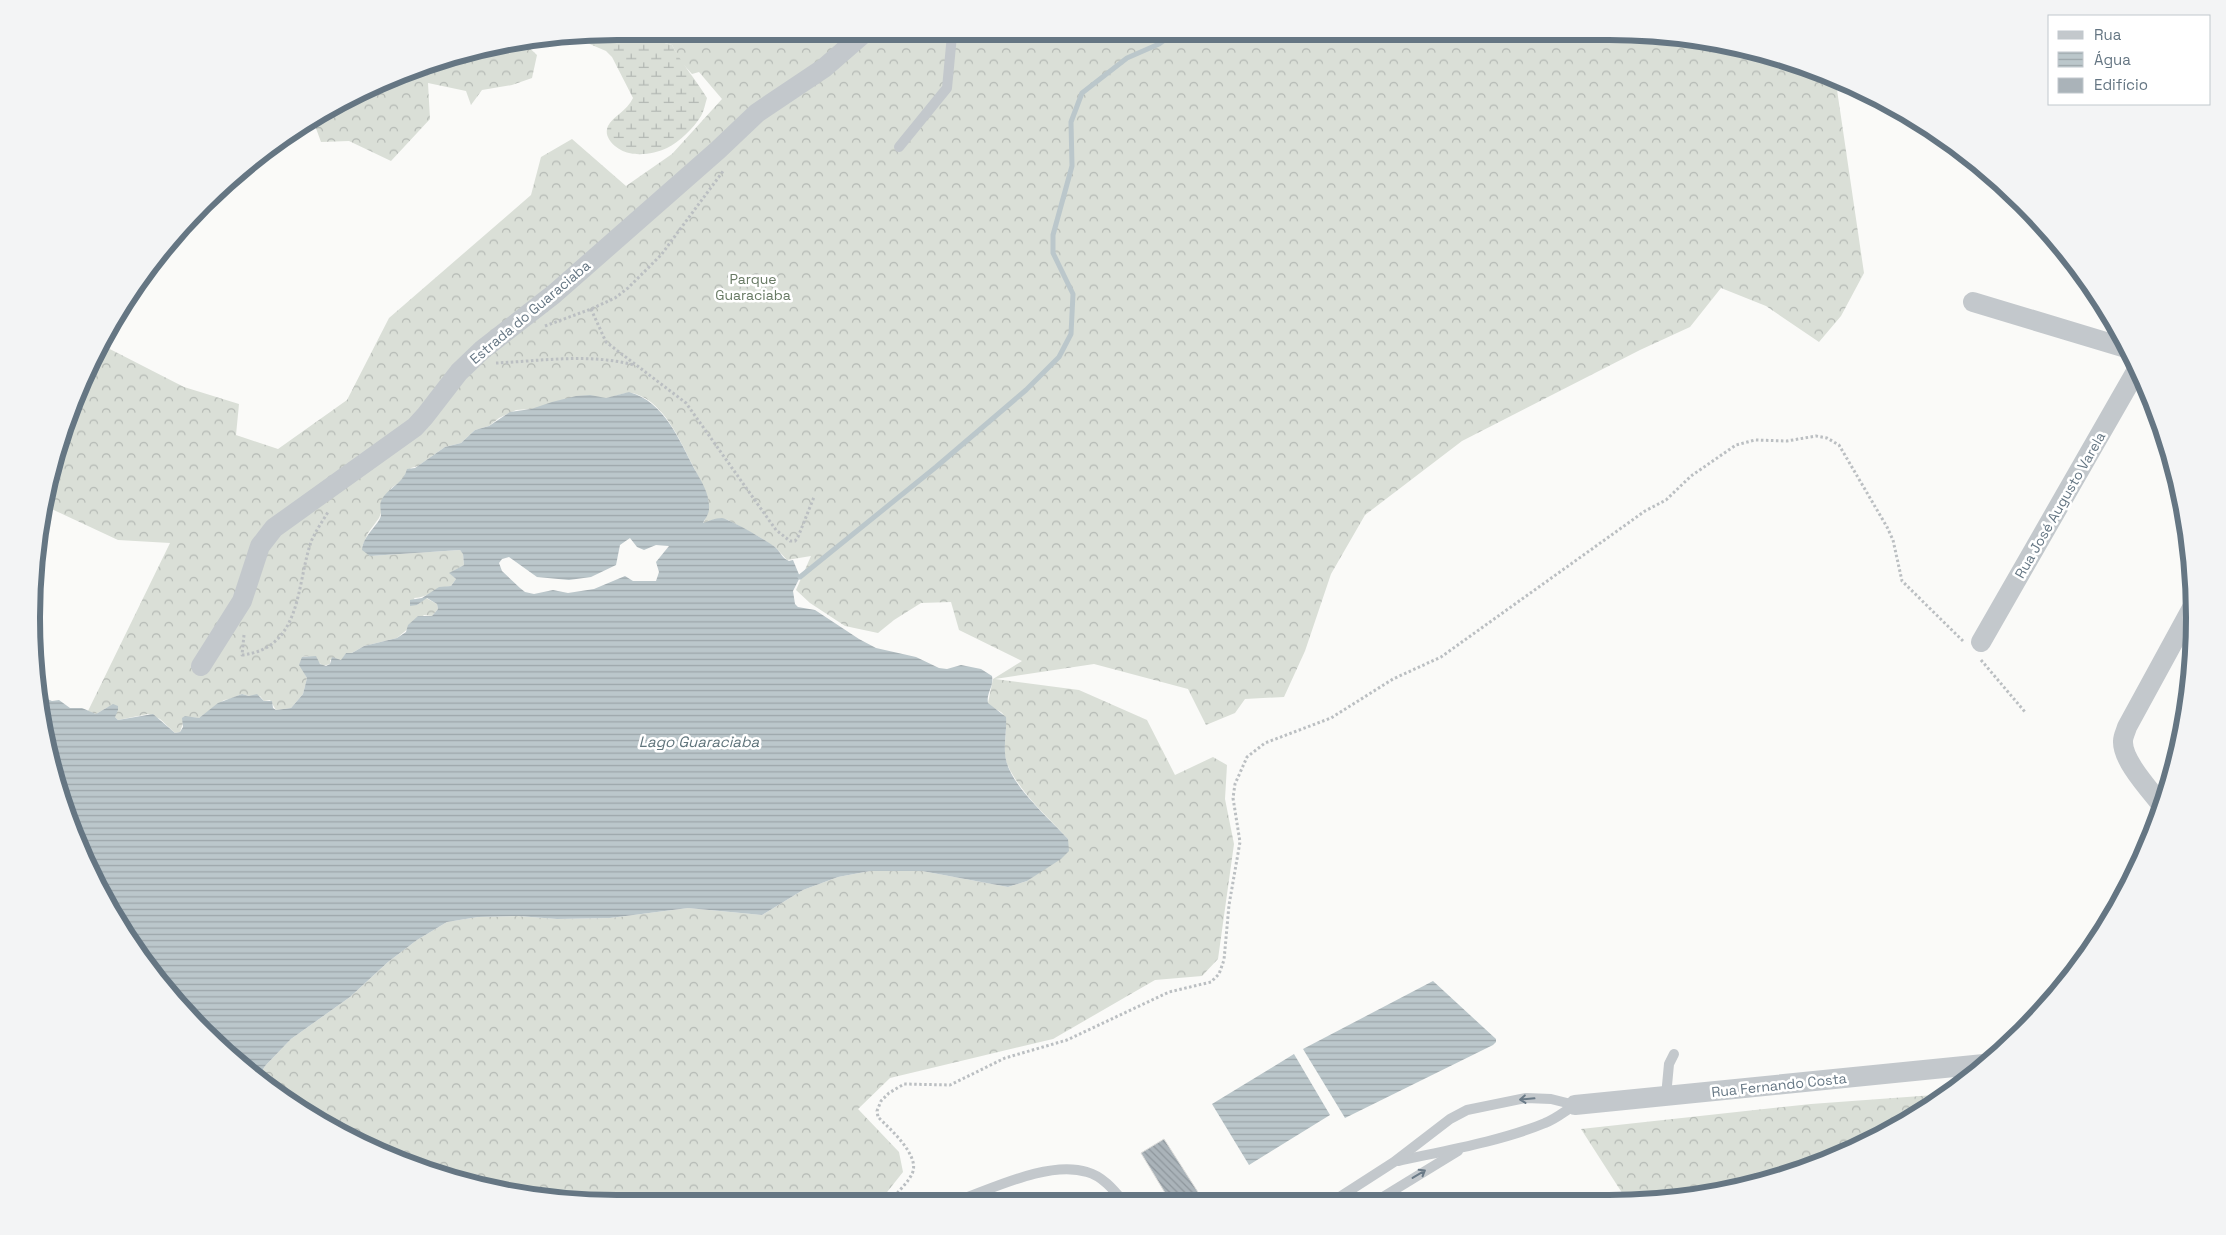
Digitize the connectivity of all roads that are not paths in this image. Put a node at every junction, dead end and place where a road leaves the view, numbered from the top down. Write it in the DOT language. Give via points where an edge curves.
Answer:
graph roads {
  1 [pos="856,40"];
  2 [pos="952,40"];
  3 [pos="899,148"];
  4 [pos="1973,302"];
  5 [pos="2118,346"];
  6 [pos="2133,377"];
  7 [pos="2186,619"];
  8 [pos="1974,647"];
  9 [pos="202,666"];
  10 [pos="2156,798"];
  11 [pos="1674,1054"];
  12 [pos="1973,1065"];
  13 [pos="1666,1096"];
  14 [pos="1575,1105"];
  15 [pos="1465,1146"];
  16 [pos="1394,1162"];
  17 [pos="974,1195"];
  18 [pos="1117,1195"];
  19 [pos="1343,1195"];
  20 [pos="1386,1195"];
  1 -- 9 [label="street, Estrada do Guaraciaba" via="824,68 757,113 581,271 482,350 459,372 415,427 274,528 260,546 238,608"];
  2 -- 3 [label="lane" via="947,88"];
  4 -- 5 [label="street"];
  6 -- 8 [label="street, Rua José Augusto Varela"];
  7 -- 10 [label="street" via="2122,739 2124,751"];
  11 -- 13 [label="lane" via="1669,1064"];
  12 -- 13 [label="street, Rua Fernando Costa"];
  13 -- 14 [label="street, Rua Fernando Costa"];
  14 -- 15 [label="lane" via="1546,1123"];
  14 -- 16 [label="lane, one-way" via="1551,1099 1526,1098 1467,1110 1450,1119"];
  15 -- 16 [label="lane"];
  20 -- 15 [label="lane, one-way"];
  16 -- 19 [label="lane"];
  17 -- 18 [label="lane" via="1056,1169 1087,1172 1102,1179"];
}
